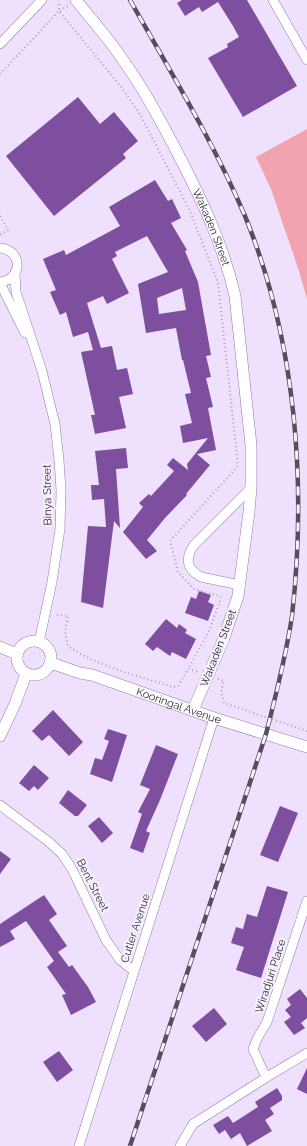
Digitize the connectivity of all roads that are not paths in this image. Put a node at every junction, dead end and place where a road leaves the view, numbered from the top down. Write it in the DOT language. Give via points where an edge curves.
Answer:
graph roads {
  1 [pos="42,0"];
  2 [pos="273,0"];
  3 [pos="72,3"];
  4 [pos="0,44"];
  5 [pos="307,60"];
  6 [pos="1,247"];
  7 [pos="15,274"];
  8 [pos="0,283"];
  9 [pos="35,350"];
  10 [pos="250,488"];
  11 [pos="240,585"];
  12 [pos="39,642"];
  13 [pos="0,647"];
  14 [pos="17,654"];
  15 [pos="51,663"];
  16 [pos="26,674"];
  17 [pos="193,710"];
  18 [pos="214,718"];
  19 [pos="0,736"];
  20 [pos="307,747"];
  21 [pos="0,805"];
  22 [pos="307,901"];
  23 [pos="134,972"];
  24 [pos="307,1053"];
  25 [pos="267,1077"];
  26 [pos="79,1146"];
  27 [pos="180,1146"];
  1 -- 4 [label="street"];
  2 -- 5 [label="street"];
  3 -- 10 [label="street, Wakaden Street" via="123,60 157,113 212,222 229,272 234,296 249,418"];
  6 -- 7 [label="street, Binya Street" via="13,254 16,259"];
  7 -- 8 [label="street"];
  7 -- 9 [label="street, Binya Street" via="16,292"];
  8 -- 9 [label="street, Binya Street"];
  9 -- 12 [label="street, Binya Street" via="55,424 61,490 60,530"];
  10 -- 11 [label="street, Wakaden Street"];
  10 -- 11 [label="street" via="200,538 187,559 195,574"];
  11 -- 17 [label="street, Wakaden Street" via="224,638"];
  12 -- 14 [label="street" via="23,644"];
  12 -- 15 [label="street" via="50,652"];
  13 -- 14 [label="street"];
  14 -- 16 [label="street" via="16,663"];
  15 -- 16 [label="street" via="42,674"];
  15 -- 17 [label="street, Kooringal Avenue"];
  16 -- 19 [label="street"];
  17 -- 18 [label="street, Kooringal Avenue"];
  18 -- 20 [label="street, Kooringal Avenue"];
  18 -- 23 [label="street, Cutler Avenue"];
  21 -- 23 [label="street, Bent Street" via="62,854 72,869 106,940 120,960"];
  22 -- 25 [label="street, Wiradjuri Place" via="267,1022 253,1049"];
  23 -- 26 [label="street, Cutler Avenue"];
  24 -- 25 [label="street"];
  25 -- 27 [label="street" via="193,1124"];
}
